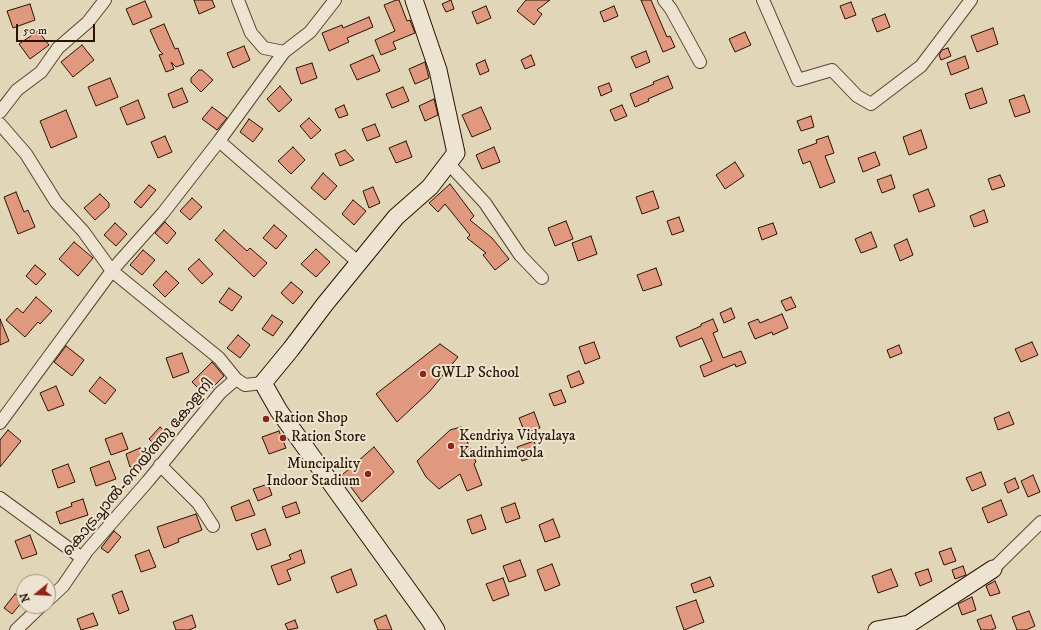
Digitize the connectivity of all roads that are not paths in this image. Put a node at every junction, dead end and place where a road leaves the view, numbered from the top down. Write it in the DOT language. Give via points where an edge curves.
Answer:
graph roads {
  1 [pos="105,0"];
  2 [pos="238,0"];
  3 [pos="335,0"];
  4 [pos="414,0"];
  5 [pos="664,0"];
  6 [pos="763,0"];
  7 [pos="971,0"];
  8 [pos="284,52"];
  9 [pos="700,62"];
  10 [pos="0,112"];
  11 [pos="0,124"];
  12 [pos="220,141"];
  13 [pos="448,163"];
  14 [pos="359,263"];
  15 [pos="112,271"];
  16 [pos="542,278"];
  17 [pos="236,379"];
  18 [pos="263,383"];
  19 [pos="0,423"];
  20 [pos="160,465"];
  21 [pos="0,498"];
  22 [pos="213,526"];
  23 [pos="1039,528"];
  24 [pos="82,558"];
  25 [pos="992,569"];
  26 [pos="56,593"];
  27 [pos="33,614"];
  28 [pos="16,630"];
  29 [pos="436,630"];
  30 [pos="877,630"];
  1 -- 10 [label="street" via="88,22 58,48 40,72 17,90"];
  2 -- 8 [label="street" via="250,33 264,48"];
  3 -- 8 [label="street" via="310,32"];
  4 -- 13 [label="main road" via="438,70 456,153"];
  5 -- 9 [label="street"];
  6 -- 7 [label="street" via="798,80 832,70 857,96 871,104 921,66"];
  8 -- 12 [label="street"];
  11 -- 15 [label="street" via="26,154 56,202 83,231"];
  12 -- 14 [label="street"];
  12 -- 15 [label="street" via="163,213"];
  13 -- 14 [label="main road" via="430,187 396,218"];
  13 -- 16 [label="street" via="485,203 520,255"];
  14 -- 18 [label="main road"];
  15 -- 17 [label="street" via="219,358"];
  15 -- 19 [label="street"];
  17 -- 18 [label="street, കൊട്രച്ചാൽ-നെയ്ത്തു കോളനി" via="245,385"];
  17 -- 20 [label="street, കൊട്രച്ചാൽ-നെയ്ത്തു കോളനി" via="220,393"];
  18 -- 29 [label="main road" via="279,410"];
  20 -- 22 [label="street" via="198,503"];
  20 -- 24 [label="street, കൊട്രച്ചാൽ-നെയ്ത്തു കോളനി"];
  21 -- 24 [label="street"];
  23 -- 25 [label="street"];
  24 -- 26 [label="street, കൊട്രച്ചാൽ-നെയ്ത്തു കോളനി"];
  25 -- 30 [label="main road" via="909,624"];
  27 -- 28 [label="street"];
}
